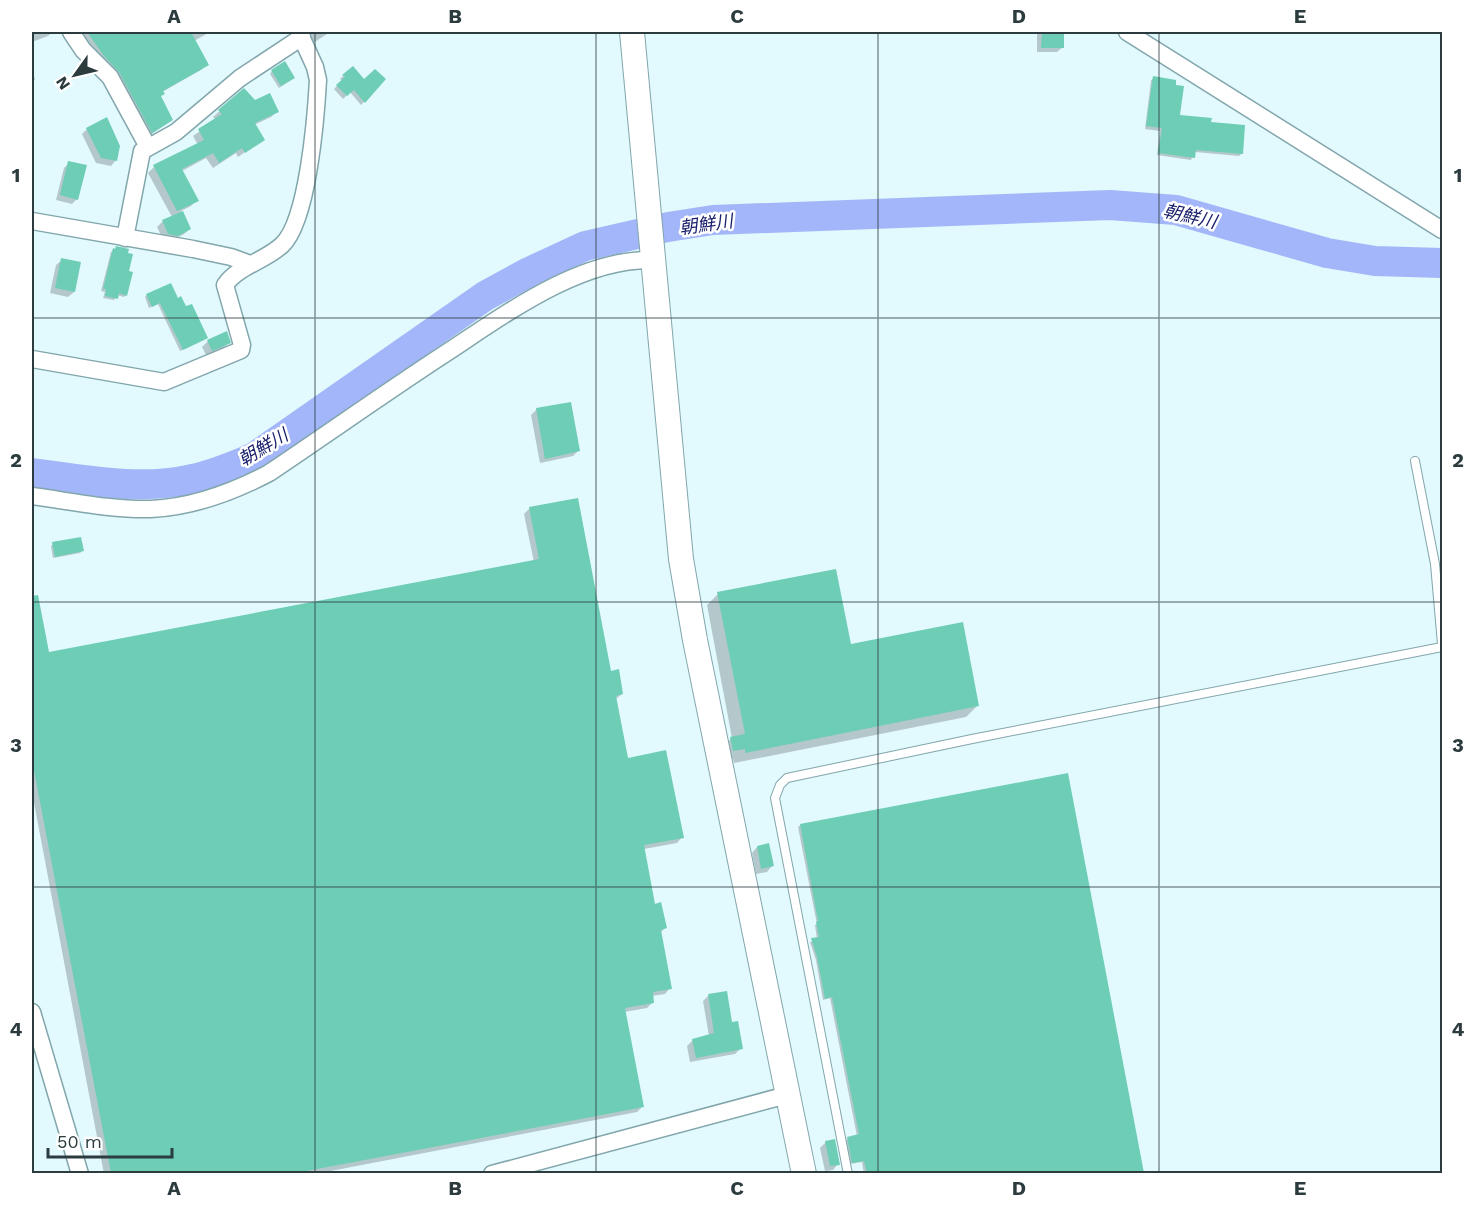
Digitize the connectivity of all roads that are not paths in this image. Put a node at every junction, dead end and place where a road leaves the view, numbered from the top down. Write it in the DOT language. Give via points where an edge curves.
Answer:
graph roads {
  1 [pos="71,32"];
  2 [pos="632,32"];
  3 [pos="1127,32"];
  4 [pos="301,34"];
  5 [pos="148,147"];
  6 [pos="32,221"];
  7 [pos="1443,230"];
  8 [pos="125,238"];
  9 [pos="652,254"];
  10 [pos="250,264"];
  11 [pos="32,359"];
  12 [pos="1415,461"];
  13 [pos="32,496"];
  14 [pos="1443,645"];
  15 [pos="32,1012"];
  16 [pos="787,1095"];
  17 [pos="81,1173"];
  18 [pos="492,1173"];
  19 [pos="804,1173"];
  20 [pos="848,1173"];
  1 -- 5 [label="street" via="110,77"];
  2 -- 9 [label="street"];
  3 -- 7 [label="street"];
  4 -- 5 [label="street" via="240,78 176,132"];
  4 -- 10 [label="street" via="318,80 306,185 298,214 282,246"];
  5 -- 8 [label="street" via="140,154"];
  6 -- 8 [label="street"];
  8 -- 10 [label="street"];
  9 -- 13 [label="street" via="594,269 537,295 269,473 216,496 151,509"];
  9 -- 16 [label="street" via="681,559"];
  10 -- 11 [label="street" via="225,285 242,345 239,352 164,382"];
  12 -- 14 [label="lane" via="1435,564"];
  14 -- 20 [label="lane" via="788,778 780,785 775,798"];
  15 -- 17 [label="street"];
  16 -- 18 [label="street"];
  16 -- 19 [label="street"];
}
